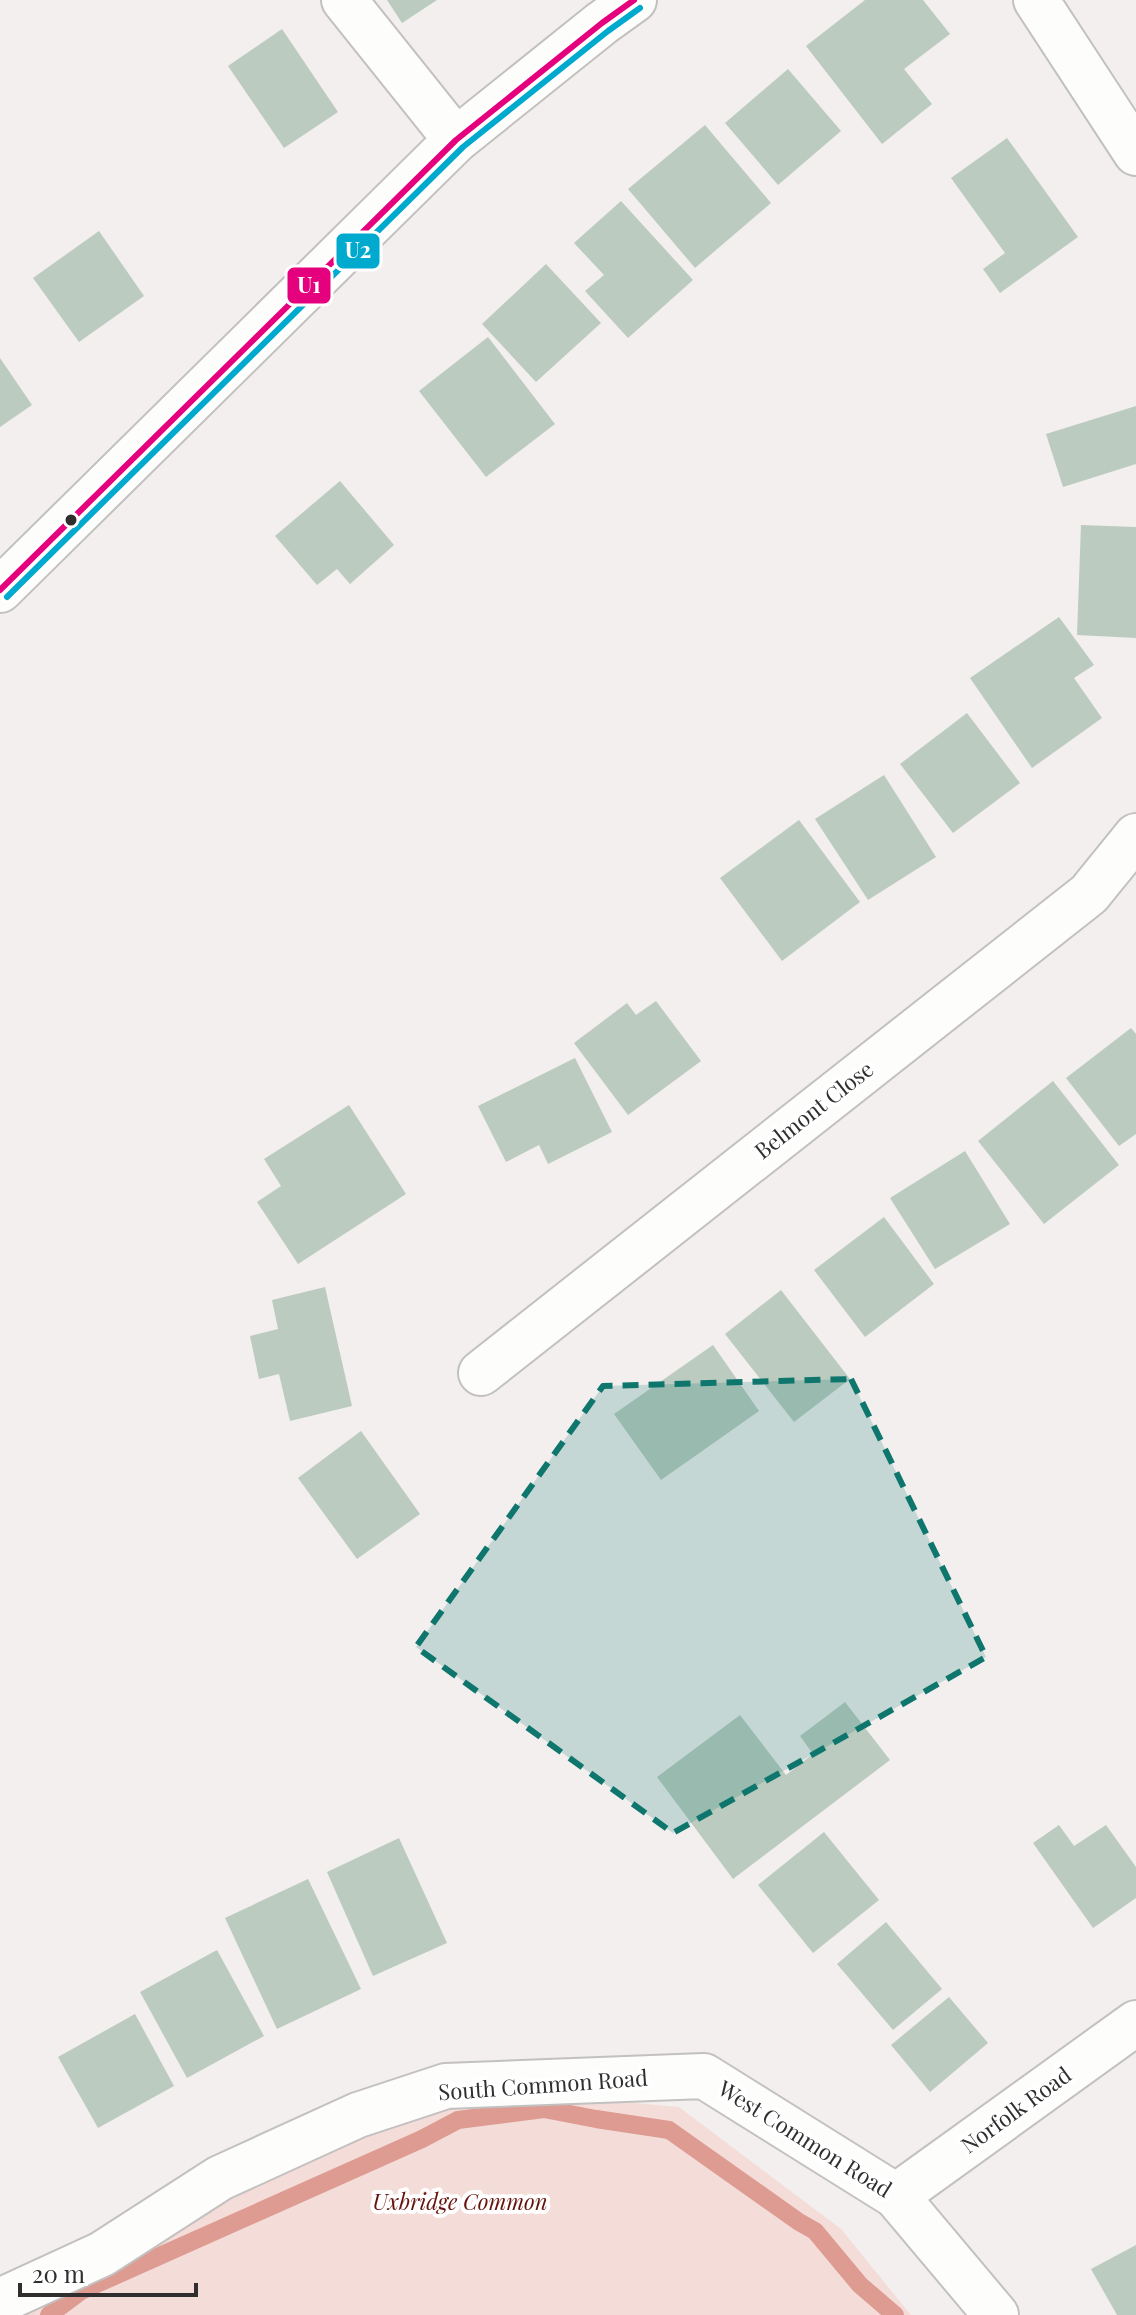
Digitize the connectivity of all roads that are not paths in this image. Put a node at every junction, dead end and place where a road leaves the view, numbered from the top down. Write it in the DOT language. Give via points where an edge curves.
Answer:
graph roads {
  1 [pos="344,0"];
  2 [pos="634,0"];
  3 [pos="1036,0"];
  4 [pos="456,140"];
  5 [pos="1136,153"];
  6 [pos="0,590"];
  7 [pos="1136,836"];
  8 [pos="481,1373"];
  9 [pos="1136,2023"];
  10 [pos="704,2076"];
  11 [pos="896,2196"];
  12 [pos="0,2301"];
  13 [pos="996,2315"];
  1 -- 4 [label="street"];
  2 -- 4 [label="street"];
  3 -- 5 [label="street"];
  4 -- 6 [label="street"];
  7 -- 8 [label="street, Belmont Close" via="1089,894"];
  9 -- 11 [label="street, Norfolk Road"];
  10 -- 11 [label="street, West Common Road"];
  10 -- 12 [label="street, South Common Road" via="446,2086 358,2115 220,2178 102,2254"];
  11 -- 13 [label="street, West Common Road"];
}
